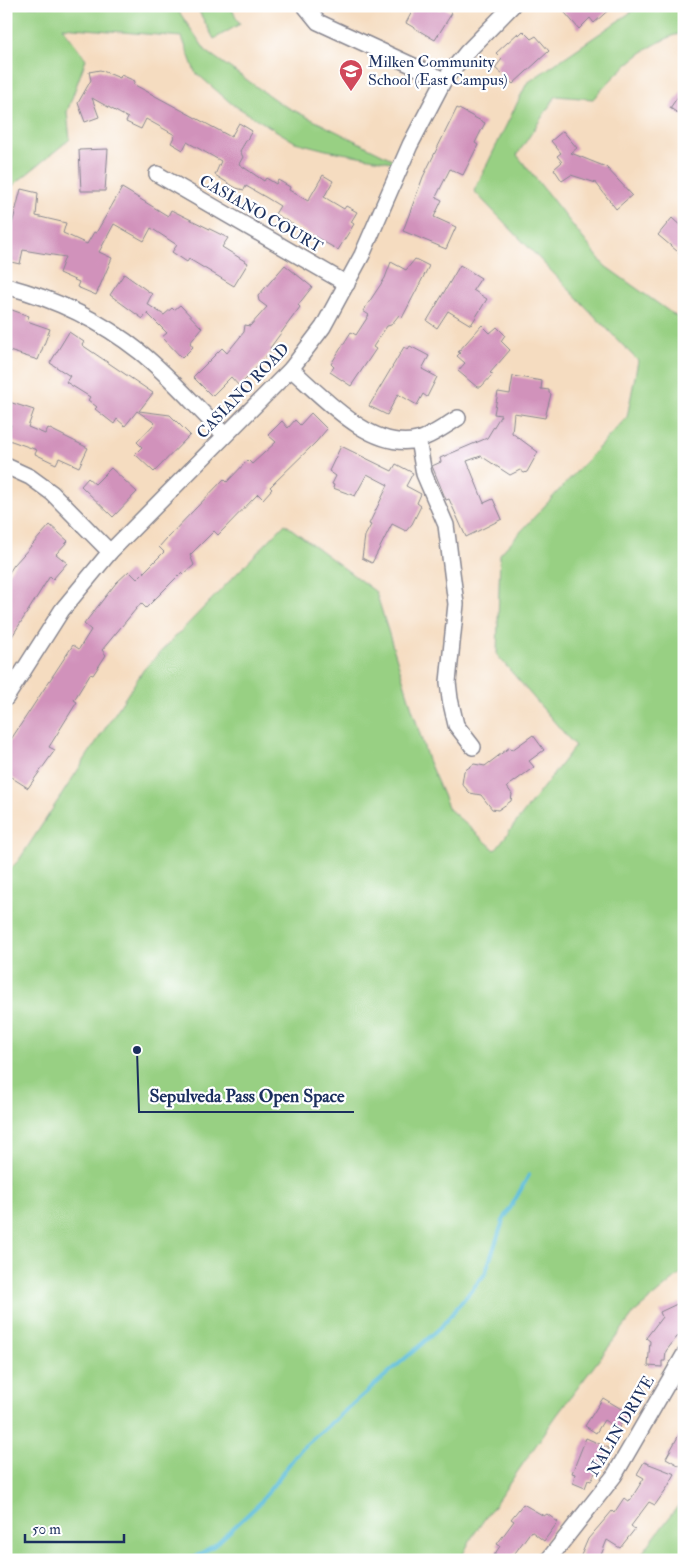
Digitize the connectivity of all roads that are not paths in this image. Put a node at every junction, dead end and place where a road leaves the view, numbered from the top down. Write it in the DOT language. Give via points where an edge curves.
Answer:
graph roads {
  1 [pos="305,6"];
  2 [pos="512,6"];
  3 [pos="444,80"];
  4 [pos="157,174"];
  5 [pos="347,284"];
  6 [pos="6,286"];
  7 [pos="291,369"];
  8 [pos="458,418"];
  9 [pos="225,435"];
  10 [pos="418,440"];
  11 [pos="6,466"];
  12 [pos="110,552"];
  13 [pos="6,698"];
  14 [pos="473,747"];
  15 [pos="684,1355"];
  16 [pos="548,1560"];
  1 -- 3 [label="street" via="318,22"];
  2 -- 3 [label="street, CASIANO ROAD"];
  3 -- 5 [label="street, CASIANO ROAD" via="410,145"];
  4 -- 5 [label="street, CASIANO COURT"];
  5 -- 7 [label="street, CASIANO ROAD" via="323,327"];
  6 -- 9 [label="street" via="72,308 103,326 140,352"];
  7 -- 9 [label="street, CASIANO ROAD"];
  7 -- 10 [label="street" via="345,416 373,434 397,442"];
  8 -- 10 [label="street"];
  9 -- 12 [label="street, CASIANO ROAD"];
  10 -- 14 [label="street" via="424,474 446,524 456,604 448,682 450,698 456,724"];
  11 -- 12 [label="street" via="30,476 52,493"];
  12 -- 13 [label="street, CASIANO ROAD" via="62,610"];
  15 -- 16 [label="street, NALIN DRIVE" via="614,1476"];
}
